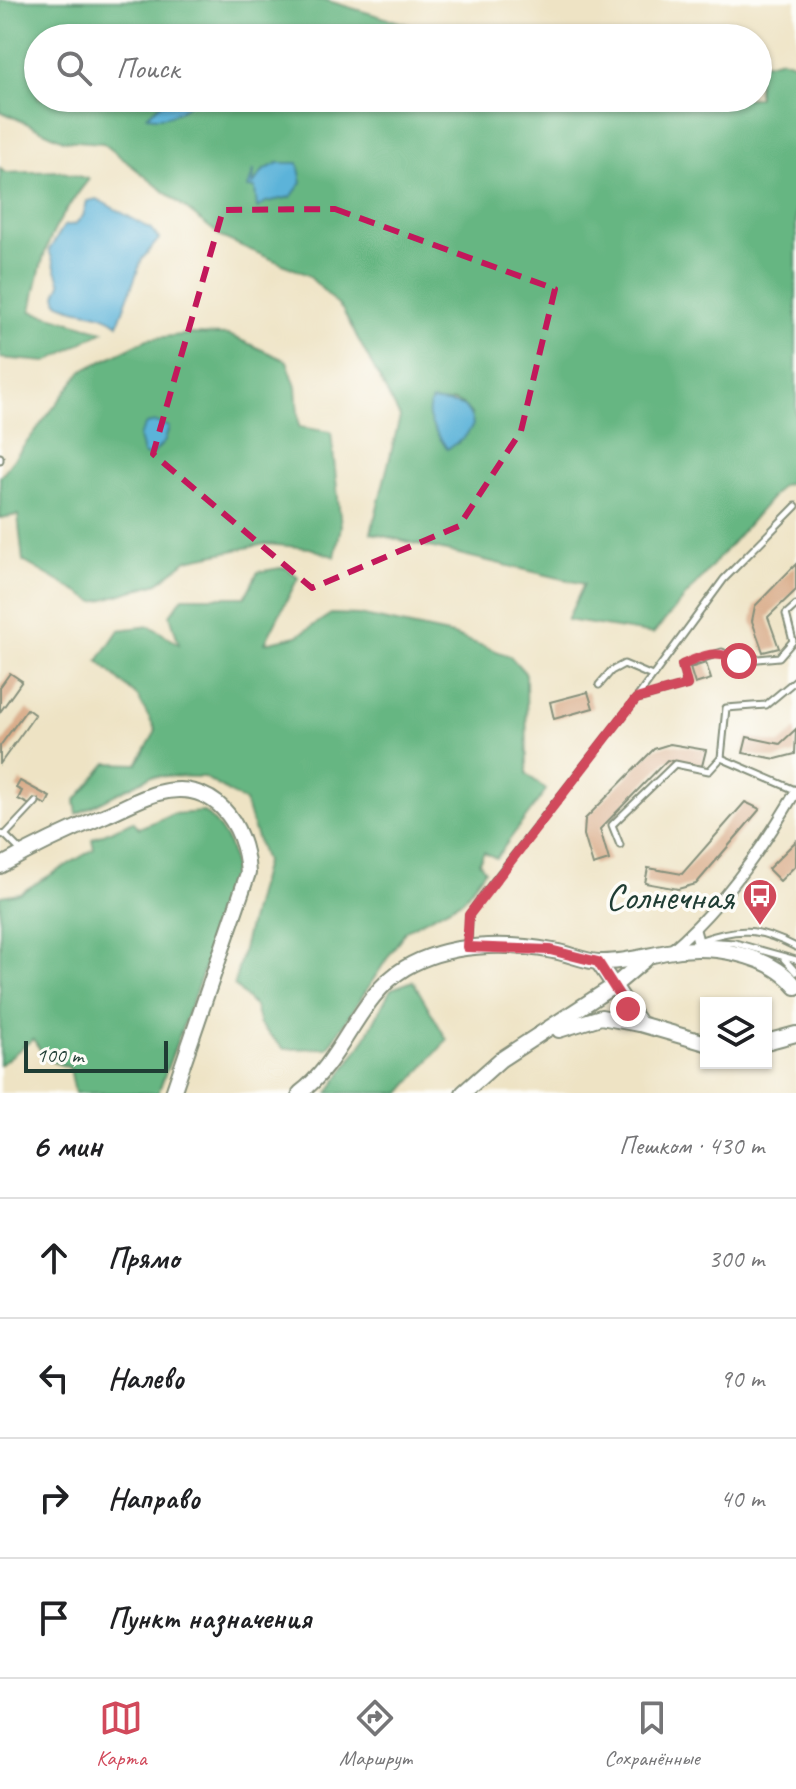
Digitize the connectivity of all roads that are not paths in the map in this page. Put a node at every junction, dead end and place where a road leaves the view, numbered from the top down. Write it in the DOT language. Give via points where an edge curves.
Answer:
graph roads {
  1 [pos="796,506"];
  2 [pos="796,605"];
  3 [pos="652,676"];
  4 [pos="796,680"];
  5 [pos="599,685"];
  6 [pos="636,699"];
  7 [pos="721,758"];
  8 [pos="796,791"];
  9 [pos="36,802"];
  10 [pos="2,834"];
  11 [pos="620,845"];
  12 [pos="24,853"];
  13 [pos="0,866"];
  14 [pos="700,941"];
  15 [pos="467,947"];
  16 [pos="796,947"];
  17 [pos="664,952"];
  18 [pos="783,958"];
  19 [pos="796,960"];
  20 [pos="598,962"];
  21 [pos="632,970"];
  22 [pos="794,980"];
  23 [pos="615,985"];
  24 [pos="626,1002"];
  25 [pos="640,1024"];
  26 [pos="793,1032"];
  27 [pos="772,1040"];
  28 [pos="700,1041"];
  29 [pos="522,1047"];
  30 [pos="173,1093"];
  31 [pos="300,1093"];
  32 [pos="463,1093"];
  1 -- 3 [label="lane" via="724,579"];
  2 -- 6 [label="lane" via="786,614 793,641 779,657 739,661 722,652 706,655 682,665 687,685"];
  3 -- 5 [label="lane" via="624,664"];
  3 -- 6 [label="lane"];
  4 -- 7 [label="lane" via="766,705 726,708"];
  6 -- 15 [label="lane" via="469,915"];
  7 -- 8 [label="lane"];
  7 -- 11 [label="lane" via="709,771 675,764 612,825"];
  8 -- 14 [label="street"];
  9 -- 10 [label="lane"];
  10 -- 12 [label="lane"];
  12 -- 13 [label="street"];
  12 -- 30 [label="street" via="157,793 190,791 220,803 233,816 248,873"];
  14 -- 16 [label="lane" via="740,929"];
  14 -- 17 [label="street"];
  14 -- 17 [label="street"];
  14 -- 18 [label="lane" via="735,943"];
  14 -- 22 [label="street" via="770,965"];
  15 -- 20 [label="street" via="550,950"];
  15 -- 31 [label="street" via="430,955 390,980 331,1063"];
  17 -- 20 [label="street"];
  17 -- 21 [label="street"];
  18 -- 19 [label="lane"];
  18 -- 22 [label="lane"];
  20 -- 23 [label="street"];
  21 -- 23 [label="street"];
  21 -- 24 [label="street"];
  23 -- 24 [label="street"];
  23 -- 29 [label="street"];
  24 -- 25 [label="street"];
  25 -- 28 [label="street"];
  25 -- 29 [label="street" via="601,1017"];
  26 -- 27 [label="street"];
  29 -- 32 [label="street"];
}
